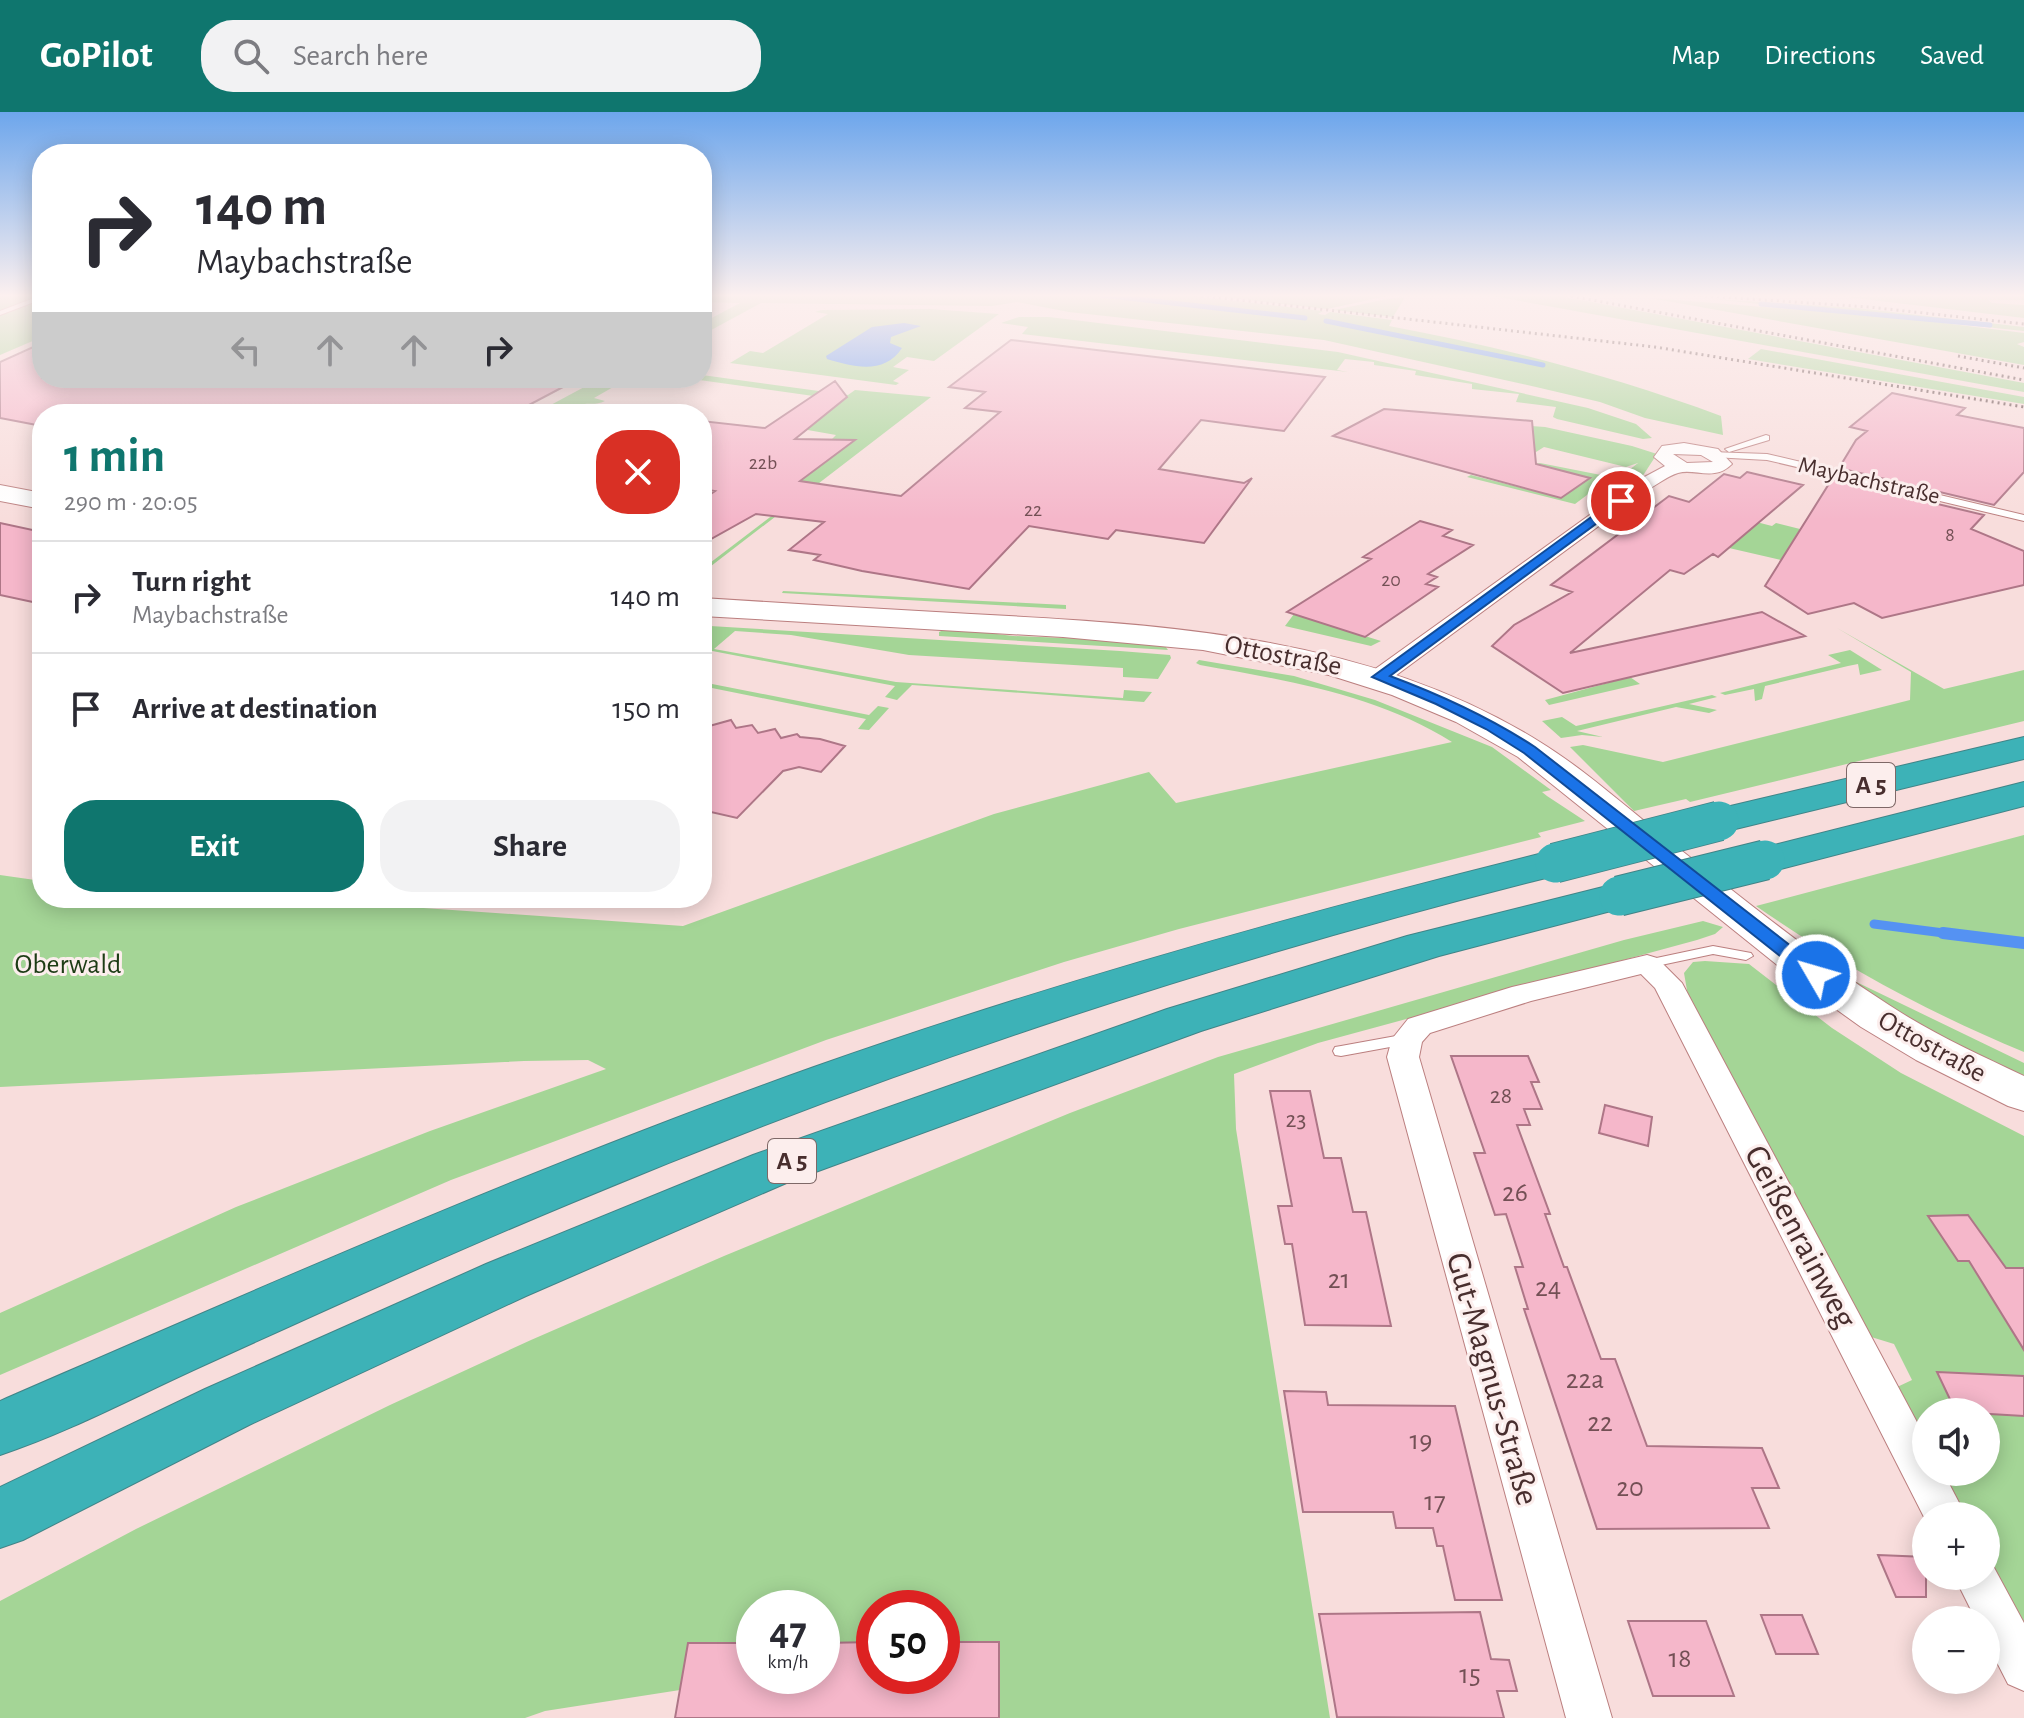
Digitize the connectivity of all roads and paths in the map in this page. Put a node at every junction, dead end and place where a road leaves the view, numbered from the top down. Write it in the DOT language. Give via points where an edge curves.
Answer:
graph roads {
  1 [pos="1766,438"];
  2 [pos="1713,454"];
  3 [pos="0,493"];
  4 [pos="32,499"];
  5 [pos="2024,518"];
  6 [pos="712,608"];
  7 [pos="1379,677"];
  8 [pos="2024,748"];
  9 [pos="2024,794"];
  10 [pos="1746,956"];
  11 [pos="1647,964"];
  12 [pos="1407,1039"];
  13 [pos="1341,1051"];
  14 [pos="2024,1095"];
  15 [pos="0,1429"];
  16 [pos="1938,1502"];
  17 [pos="0,1519"];
  18 [pos="1983,1590"];
  19 [pos="2024,1669"];
  20 [pos="1589,1718"];
  1 -- 2 [label="lane, Maybachstraße"];
  2 -- 5 [label="lane, Maybachstraße" via="1767,457"];
  2 -- 7 [label="street, Maybachstraße" via="1684,448 1663,454 1678,466 1643,485"];
  3 -- 4 [label="main road"];
  6 -- 7 [label="main road, Ottostraße" via="1176,636"];
  7 -- 14 [label="main road, Ottostraße" via="1441,700 1530,750 1828,984 1932,1050"];
  8 -- 15 [label="highway, A 5, bridge" via="1390,902 960,1036 732,1117 477,1218"];
  9 -- 17 [label="highway, A 5, bridge" via="1423,946 1184,1020 772,1168 464,1299"];
  10 -- 11 [label="lane" via="1713,950"];
  11 -- 12 [label="street" via="1419,1026"];
  11 -- 16 [label="street, Geißenrainweg" via="1667,983"];
  12 -- 13 [label="lane"];
  12 -- 20 [label="street, Gut-Magnus-Straße" via="1407,1072"];
  18 -- 19 [label="street"];
}
